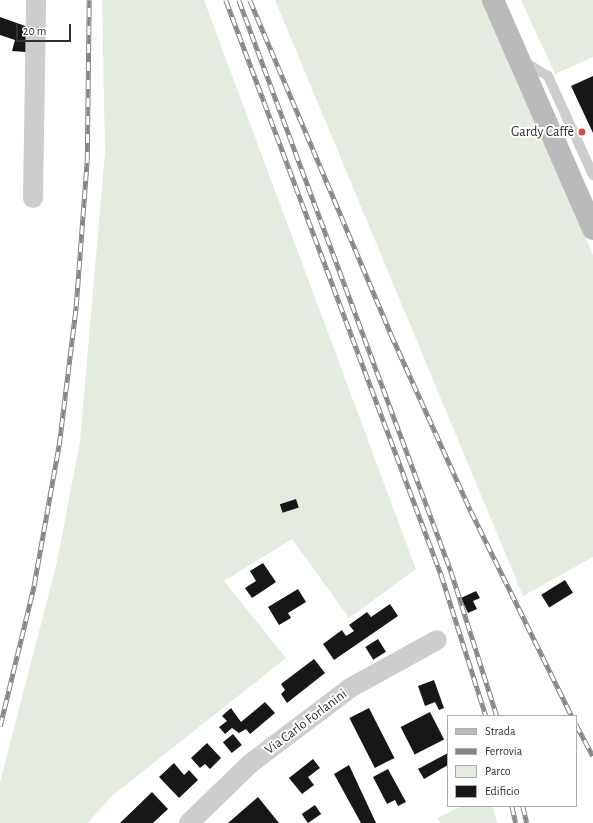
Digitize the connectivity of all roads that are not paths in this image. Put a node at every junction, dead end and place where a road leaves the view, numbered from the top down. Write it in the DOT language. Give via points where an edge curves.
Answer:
graph roads {
  1 [pos="36,0"];
  2 [pos="493,0"];
  3 [pos="517,58"];
  4 [pos="593,175"];
  5 [pos="33,198"];
  6 [pos="593,229"];
  7 [pos="437,640"];
  8 [pos="189,823"];
  1 -- 5 [label="street"];
  2 -- 3 [label="main road"];
  3 -- 4 [label="lane" via="548,76"];
  3 -- 6 [label="main road"];
  7 -- 8 [label="street, Via Carlo Forlanini" via="350,688 251,763"];
}
